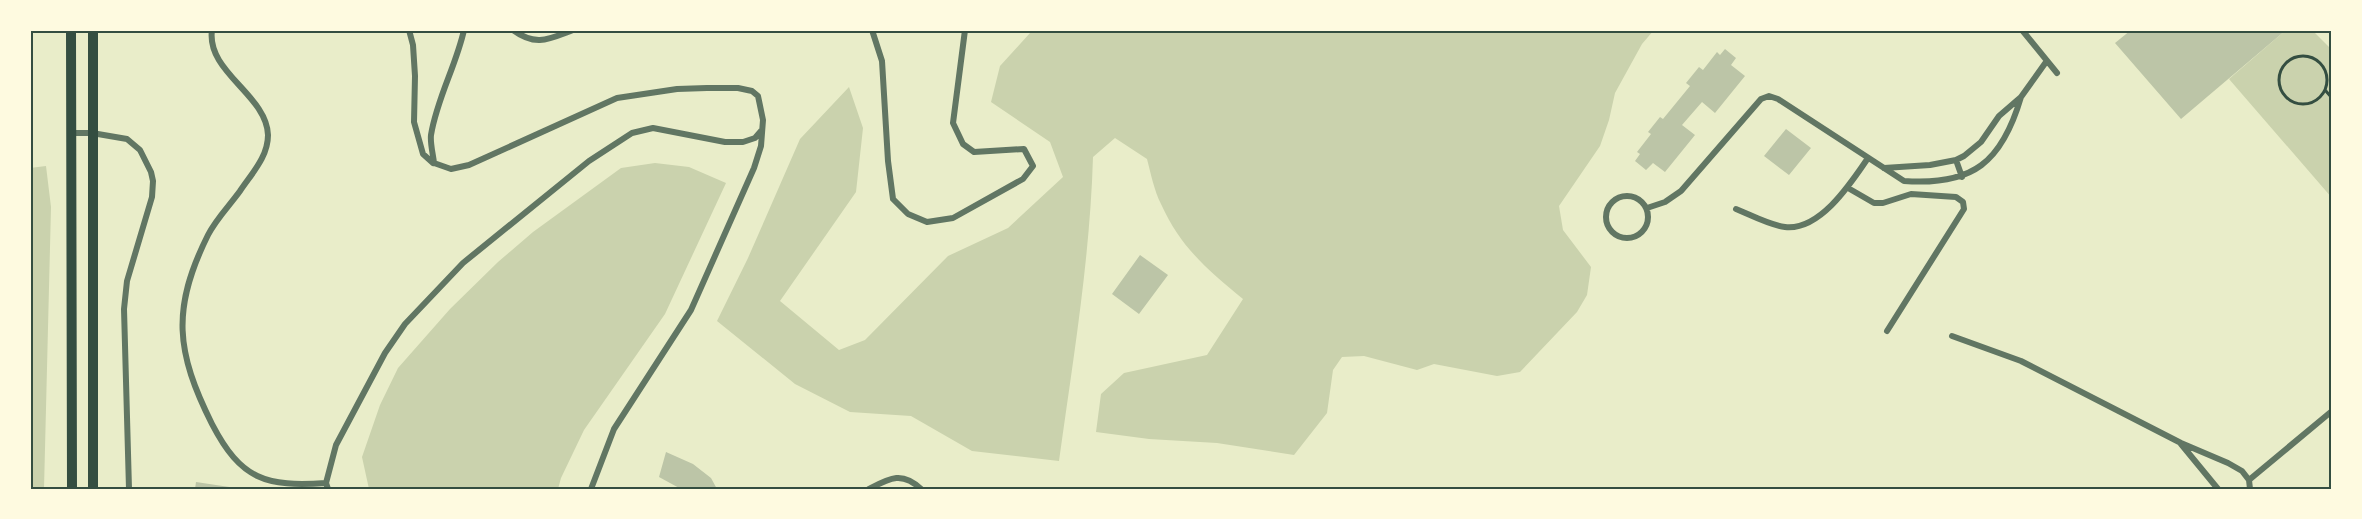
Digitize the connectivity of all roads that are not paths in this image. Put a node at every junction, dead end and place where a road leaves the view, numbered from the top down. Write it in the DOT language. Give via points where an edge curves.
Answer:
graph roads {
  1 [pos="71,30"];
  2 [pos="93,30"];
  3 [pos="212,30"];
  4 [pos="409,30"];
  5 [pos="464,30"];
  6 [pos="513,30"];
  7 [pos="573,30"];
  8 [pos="872,30"];
  9 [pos="965,30"];
  10 [pos="2022,30"];
  11 [pos="2046,62"];
  12 [pos="2056,73"];
  13 [pos="2021,97"];
  14 [pos="762,130"];
  15 [pos="70,133"];
  16 [pos="92,133"];
  17 [pos="1868,158"];
  18 [pos="1956,160"];
  19 [pos="434,163"];
  20 [pos="1884,168"];
  21 [pos="1962,177"];
  22 [pos="1848,188"];
  23 [pos="1647,208"];
  24 [pos="1736,209"];
  25 [pos="1887,331"];
  26 [pos="1952,336"];
  27 [pos="2332,411"];
  28 [pos="2181,443"];
  29 [pos="2249,480"];
  30 [pos="327,486"];
  31 [pos="72,489"];
  32 [pos="93,489"];
  33 [pos="129,489"];
  34 [pos="591,489"];
  35 [pos="869,489"];
  36 [pos="921,489"];
  37 [pos="2218,489"];
  38 [pos="2250,489"];
  1 -- 15 [label="main road"];
  2 -- 16 [label="main road"];
  3 -- 30 [label="street" via="217,58 252,100 268,133 266,153 209,233 194,269 183,307 184,357 197,394 231,458 250,473 270,481"];
  4 -- 19 [label="street" via="415,76 414,122 423,154"];
  5 -- 19 [label="street" via="431,137"];
  6 -- 7 [label="street" via="525,38 543,41"];
  8 -- 9 [label="street" via="882,61 893,199 908,214 927,222 953,218 1023,179 1034,166 1024,149 974,152 963,144 953,123"];
  10 -- 11 [label="street"];
  11 -- 12 [label="street"];
  11 -- 13 [label="street"];
  13 -- 18 [label="street" via="1999,116 1981,142"];
  13 -- 21 [label="street" via="2013,125 1994,153"];
  14 -- 19 [label="street" via="758,96 752,91 676,89 617,98 469,165 451,169"];
  14 -- 30 [label="street" via="749,140 725,142 653,128 633,133 589,162 463,263 405,324 385,353 336,445"];
  14 -- 34 [label="street" via="754,168 691,310 614,429"];
  15 -- 16 [label="street"];
  15 -- 31 [label="main road"];
  16 -- 32 [label="main road"];
  16 -- 33 [label="street" via="127,139 134,144 148,164 153,181 150,206 127,281 124,309"];
  17 -- 20 [label="street"];
  17 -- 22 [label="street"];
  17 -- 23 [label="street" via="1769,96 1761,99 1681,191"];
  18 -- 20 [label="street"];
  18 -- 21 [label="street"];
  20 -- 21 [label="street" via="1904,181"];
  22 -- 24 [label="street" via="1805,225 1785,227"];
  22 -- 25 [label="street" via="1874,203 1911,194 1956,196 1963,202 1964,209"];
  23 -- 23 [label="street" via="1636,198 1614,200 1606,212 1608,227 1625,239 1640,235 1648,223"];
  26 -- 28 [label="street" via="2021,361"];
  27 -- 29 [label="street"];
  28 -- 29 [label="street" via="2228,463"];
  28 -- 37 [label="street"];
  29 -- 38 [label="street"];
  35 -- 36 [label="street" via="898,477 910,479"];
}
